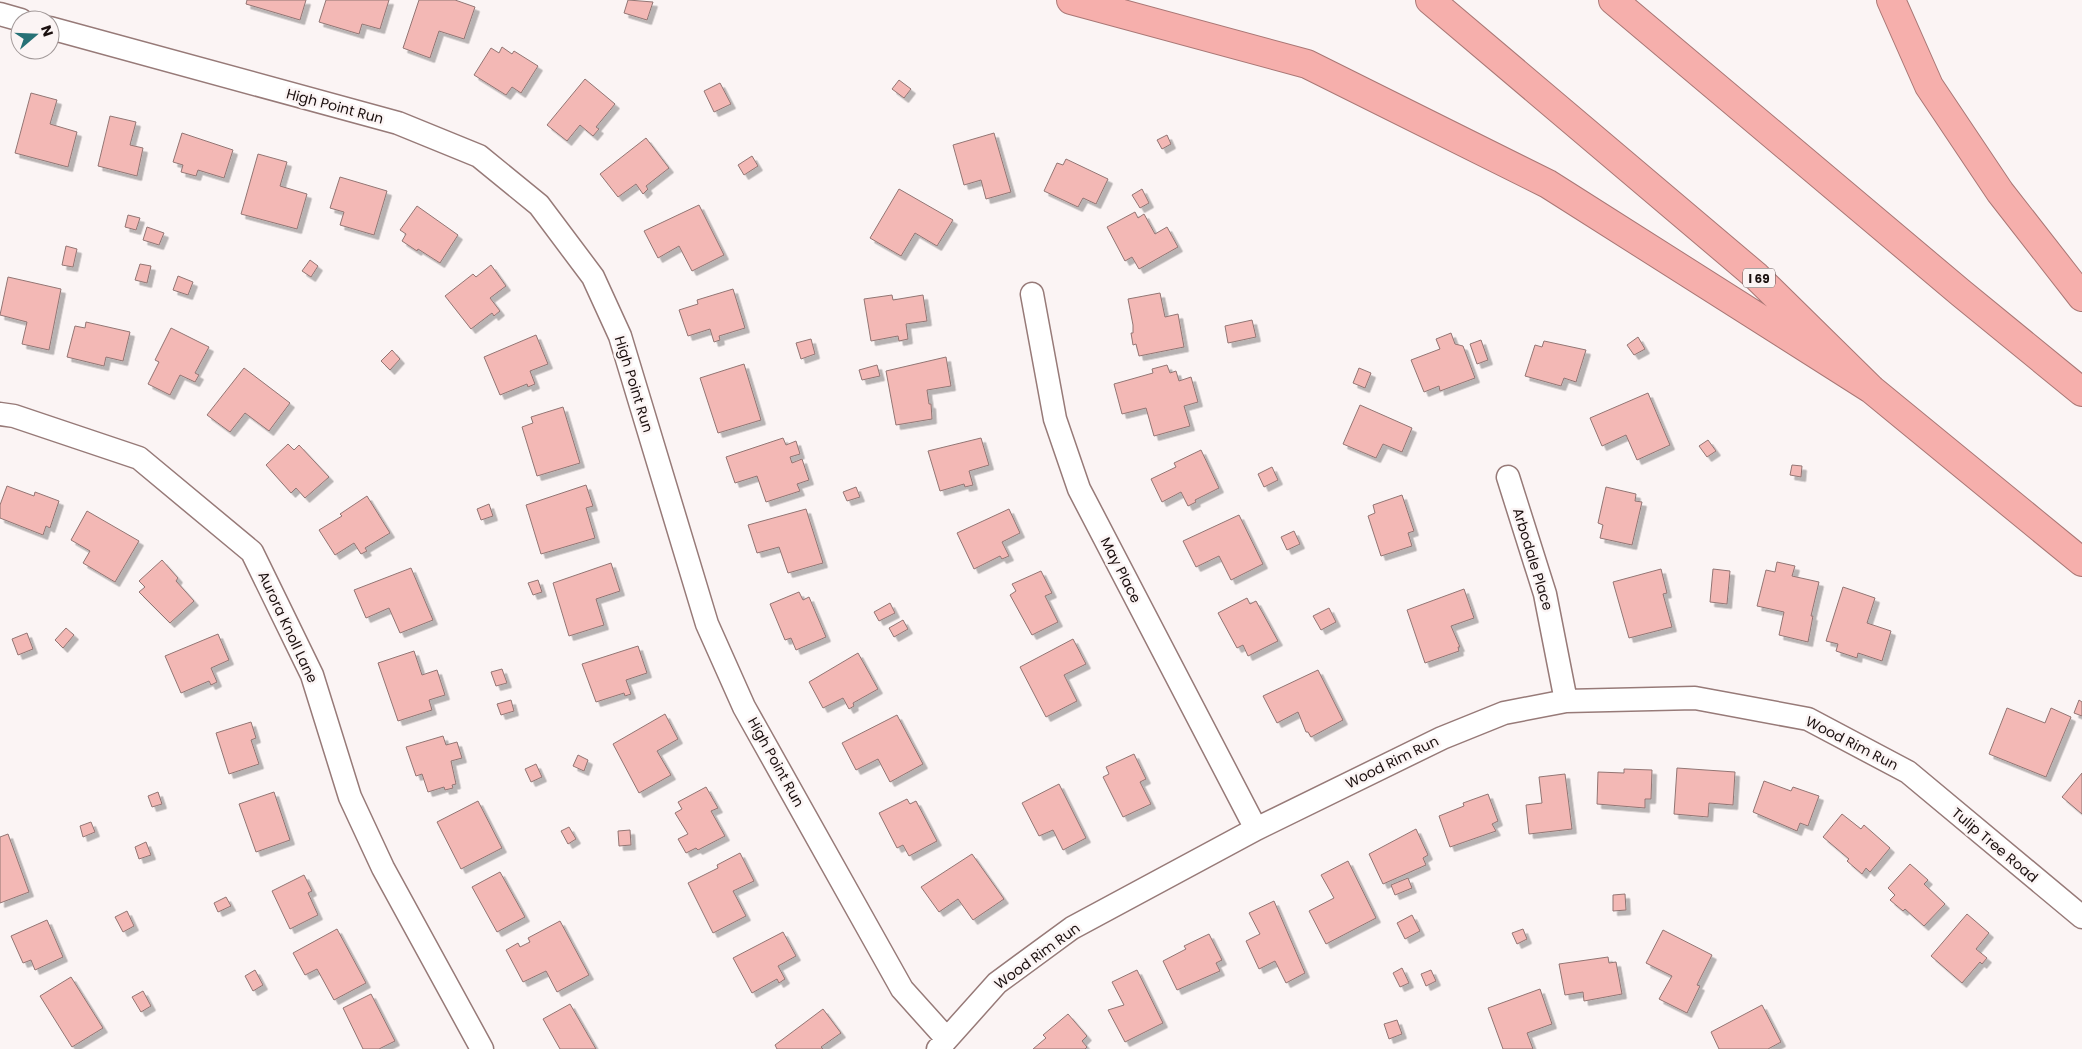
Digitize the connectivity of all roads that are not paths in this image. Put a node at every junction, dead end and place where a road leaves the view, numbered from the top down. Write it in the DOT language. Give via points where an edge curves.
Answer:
graph roads {
  1 [pos="1071,0"];
  2 [pos="1430,0"];
  3 [pos="1613,0"];
  4 [pos="1891,0"];
  5 [pos="60,31"];
  6 [pos="1032,294"];
  7 [pos="2082,297"];
  8 [pos="1871,388"];
  9 [pos="2082,392"];
  10 [pos="0,414"];
  11 [pos="1508,478"];
  12 [pos="2082,562"];
  13 [pos="1566,701"];
  14 [pos="1908,772"];
  15 [pos="1256,829"];
  16 [pos="2082,917"];
  17 [pos="942,1044"];
  18 [pos="482,1049"];
  1 -- 8 [label="highway" via="1307,64 1548,184"];
  2 -- 8 [label="highway, I 69" via="1756,276"];
  3 -- 9 [label="highway"];
  4 -- 7 [label="highway" via="1929,86 2000,192"];
  5 -- 17 [label="street, High Point Run" via="398,123 479,156 539,205 593,277 620,336 708,624 744,707 902,989"];
  6 -- 15 [label="street, May Place" via="1055,420 1080,489"];
  8 -- 12 [label="highway, I 69"];
  10 -- 18 [label="street, Aurora Knoll Lane" via="139,458 252,552 312,675 354,806 383,868"];
  11 -- 13 [label="street, Arbodale Place" via="1545,594"];
  13 -- 14 [label="street, Wood Rim Run" via="1695,698 1808,719"];
  13 -- 15 [label="street, Wood Rim Run" via="1504,713 1442,738"];
  14 -- 16 [label="street, Tulip Tree Road"];
  15 -- 17 [label="street, Wood Rim Run" via="1072,928 997,983"];
}
